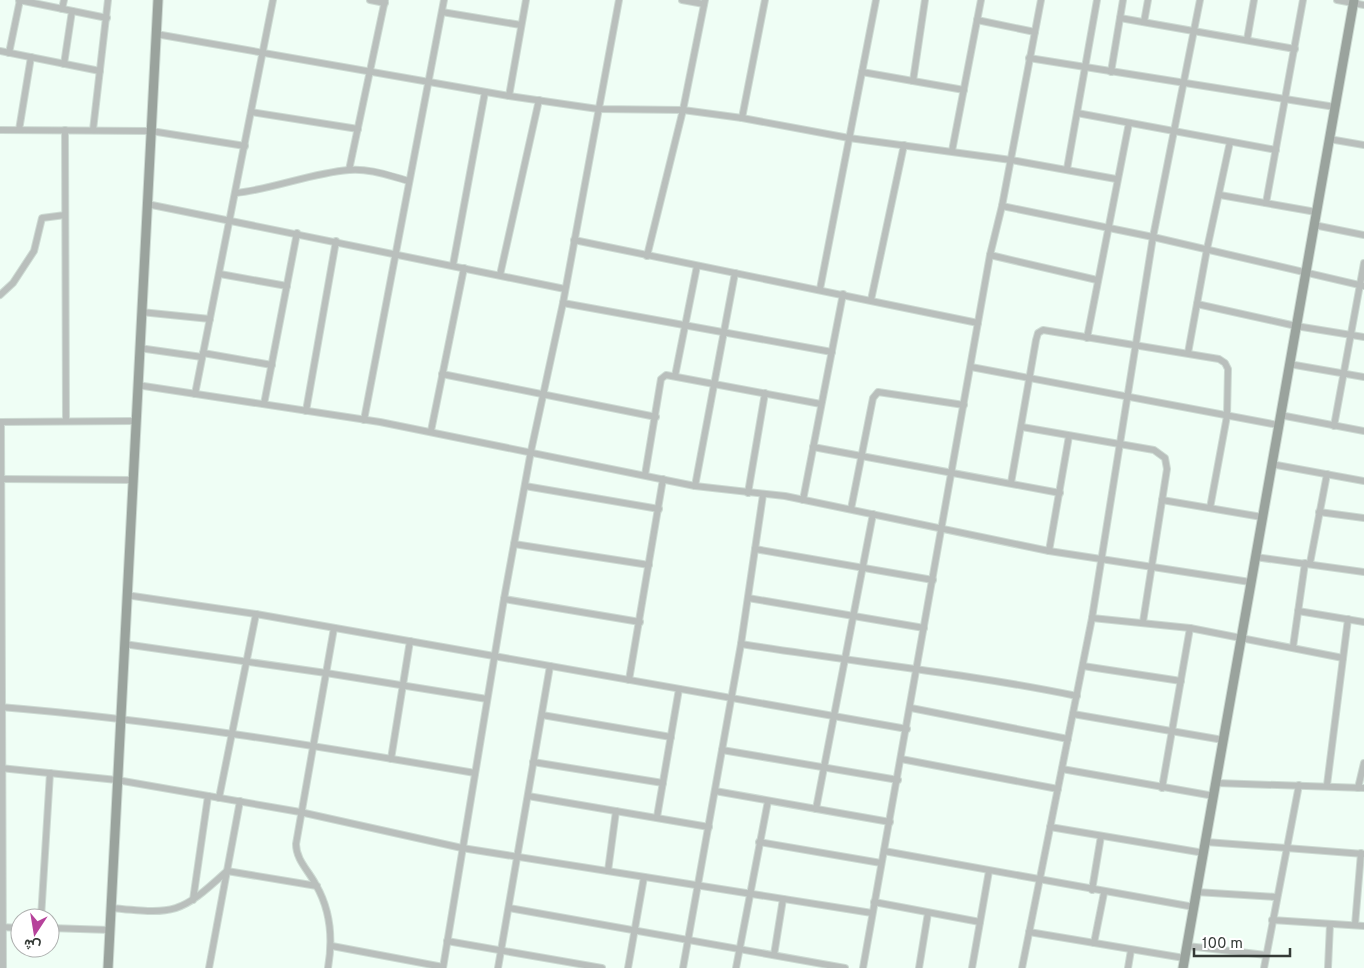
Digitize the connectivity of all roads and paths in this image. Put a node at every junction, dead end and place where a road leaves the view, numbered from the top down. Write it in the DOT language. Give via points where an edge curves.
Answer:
graph roads {
  1 [pos="20,0"];
  2 [pos="64,0"];
  3 [pos="108,0"];
  4 [pos="158,0"];
  5 [pos="273,0"];
  6 [pos="370,0"];
  7 [pos="444,0"];
  8 [pos="526,0"];
  9 [pos="619,0"];
  10 [pos="682,0"];
  11 [pos="765,0"];
  12 [pos="876,0"];
  13 [pos="925,0"];
  14 [pos="981,0"];
  15 [pos="1041,0"];
  16 [pos="1097,0"];
  17 [pos="1123,0"];
  18 [pos="1148,0"];
  19 [pos="1200,0"];
  20 [pos="1254,0"];
  21 [pos="1304,0"];
  22 [pos="1337,0"];
  23 [pos="385,1"];
  24 [pos="705,2"];
  25 [pos="1353,2"];
  26 [pos="1364,5"];
  27 [pos="62,9"];
  28 [pos="72,11"];
  29 [pos="442,12"];
  30 [pos="107,18"];
  31 [pos="1120,18"];
  32 [pos="977,20"];
  33 [pos="1144,22"];
  34 [pos="522,25"];
  35 [pos="1194,29"];
  36 [pos="1035,32"];
  37 [pos="156,34"];
  38 [pos="1247,40"];
  39 [pos="1295,48"];
  40 [pos="0,51"];
  41 [pos="262,52"];
  42 [pos="9,53"];
  43 [pos="31,57"];
  44 [pos="1030,58"];
  45 [pos="64,64"];
  46 [pos="1086,67"];
  47 [pos="100,71"];
  48 [pos="371,72"];
  49 [pos="862,72"];
  50 [pos="1112,72"];
  51 [pos="913,81"];
  52 [pos="429,82"];
  53 [pos="1184,84"];
  54 [pos="964,90"];
  55 [pos="485,92"];
  56 [pos="509,96"];
  57 [pos="1286,99"];
  58 [pos="539,100"];
  59 [pos="1335,107"];
  60 [pos="598,109"];
  61 [pos="682,110"];
  62 [pos="251,112"];
  63 [pos="1077,113"];
  64 [pos="742,118"];
  65 [pos="1129,123"];
  66 [pos="358,129"];
  67 [pos="0,130"];
  68 [pos="18,130"];
  69 [pos="65,130"];
  70 [pos="92,130"];
  71 [pos="151,131"];
  72 [pos="1174,132"];
  73 [pos="848,138"];
  74 [pos="1329,139"];
  75 [pos="1230,142"];
  76 [pos="904,145"];
  77 [pos="1364,145"];
  78 [pos="245,146"];
  79 [pos="1276,150"];
  80 [pos="952,151"];
  81 [pos="1011,160"];
  82 [pos="1066,169"];
  83 [pos="349,170"];
  84 [pos="1116,179"];
  85 [pos="409,181"];
  86 [pos="236,193"];
  87 [pos="1220,195"];
  88 [pos="1266,203"];
  89 [pos="147,204"];
  90 [pos="1002,206"];
  91 [pos="1316,212"];
  92 [pos="65,215"];
  93 [pos="231,219"];
  94 [pos="1314,225"];
  95 [pos="1107,228"];
  96 [pos="297,233"];
  97 [pos="1364,235"];
  98 [pos="1153,237"];
  99 [pos="574,240"];
  100 [pos="336,241"];
  101 [pos="1207,249"];
  102 [pos="395,253"];
  103 [pos="647,256"];
  104 [pos="990,256"];
  105 [pos="1364,263"];
  106 [pos="453,265"];
  107 [pos="697,266"];
  108 [pos="464,268"];
  109 [pos="735,273"];
  110 [pos="1306,273"];
  111 [pos="220,274"];
  112 [pos="500,275"];
  113 [pos="1097,280"];
  114 [pos="286,286"];
  115 [pos="1362,286"];
  116 [pos="565,289"];
  117 [pos="820,289"];
  118 [pos="0,294"];
  119 [pos="843,294"];
  120 [pos="871,300"];
  121 [pos="562,303"];
  122 [pos="1196,304"];
  123 [pos="141,312"];
  124 [pos="210,319"];
  125 [pos="978,323"];
  126 [pos="685,325"];
  127 [pos="1296,326"];
  128 [pos="725,331"];
  129 [pos="1350,335"];
  130 [pos="1364,337"];
  131 [pos="1086,338"];
  132 [pos="1135,346"];
  133 [pos="139,348"];
  134 [pos="832,352"];
  135 [pos="1188,353"];
  136 [pos="203,355"];
  137 [pos="1289,364"];
  138 [pos="272,365"];
  139 [pos="971,367"];
  140 [pos="442,374"];
  141 [pos="1343,374"];
  142 [pos="675,376"];
  143 [pos="1364,377"];
  144 [pos="1030,379"];
  145 [pos="715,384"];
  146 [pos="137,385"];
  147 [pos="765,393"];
  148 [pos="195,394"];
  149 [pos="543,394"];
  150 [pos="1127,397"];
  151 [pos="264,404"];
  152 [pos="821,404"];
  153 [pos="964,405"];
  154 [pos="306,411"];
  155 [pos="1227,416"];
  156 [pos="1280,416"];
  157 [pos="656,417"];
  158 [pos="364,420"];
  159 [pos="66,421"];
  160 [pos="135,421"];
  161 [pos="1,422"];
  162 [pos="1278,425"];
  163 [pos="1334,426"];
  164 [pos="1022,427"];
  165 [pos="431,431"];
  166 [pos="1364,431"];
  167 [pos="1070,436"];
  168 [pos="1119,445"];
  169 [pos="813,447"];
  170 [pos="531,451"];
  171 [pos="862,456"];
  172 [pos="1271,464"];
  173 [pos="952,472"];
  174 [pos="1327,474"];
  175 [pos="645,475"];
  176 [pos="1,479"];
  177 [pos="663,479"];
  178 [pos="132,480"];
  179 [pos="1364,480"];
  180 [pos="1011,483"];
  181 [pos="525,486"];
  182 [pos="694,486"];
  183 [pos="748,493"];
  184 [pos="1060,493"];
  185 [pos="763,495"];
  186 [pos="803,500"];
  187 [pos="1162,500"];
  188 [pos="1210,508"];
  189 [pos="658,509"];
  190 [pos="851,510"];
  191 [pos="1319,512"];
  192 [pos="873,514"];
  193 [pos="1262,518"];
  194 [pos="1364,518"];
  195 [pos="942,527"];
  196 [pos="0,538"];
  197 [pos="514,544"];
  198 [pos="755,549"];
  199 [pos="1049,551"];
  200 [pos="1255,557"];
  201 [pos="1101,560"];
  202 [pos="1307,563"];
  203 [pos="649,565"];
  204 [pos="862,567"];
  205 [pos="1151,567"];
  206 [pos="1364,572"];
  207 [pos="933,580"];
  208 [pos="1250,582"];
  209 [pos="126,595"];
  210 [pos="748,598"];
  211 [pos="504,599"];
  212 [pos="0,605"];
  213 [pos="1298,611"];
  214 [pos="256,614"];
  215 [pos="853,616"];
  216 [pos="1092,618"];
  217 [pos="1348,619"];
  218 [pos="640,622"];
  219 [pos="1143,622"];
  220 [pos="1364,622"];
  221 [pos="334,628"];
  222 [pos="924,628"];
  223 [pos="1190,628"];
  224 [pos="1240,638"];
  225 [pos="410,641"];
  226 [pos="124,644"];
  227 [pos="741,644"];
  228 [pos="1293,647"];
  229 [pos="495,656"];
  230 [pos="1343,658"];
  231 [pos="844,660"];
  232 [pos="246,661"];
  233 [pos="550,666"];
  234 [pos="1083,666"];
  235 [pos="917,670"];
  236 [pos="326,673"];
  237 [pos="630,680"];
  238 [pos="1181,681"];
  239 [pos="403,685"];
  240 [pos="679,689"];
  241 [pos="1077,696"];
  242 [pos="732,698"];
  243 [pos="487,699"];
  244 [pos="1,707"];
  245 [pos="911,708"];
  246 [pos="1073,714"];
  247 [pos="542,715"];
  248 [pos="835,716"];
  249 [pos="120,719"];
  250 [pos="907,729"];
  251 [pos="1172,732"];
  252 [pos="233,733"];
  253 [pos="671,737"];
  254 [pos="1068,740"];
  255 [pos="1223,740"];
  256 [pos="313,746"];
  257 [pos="722,750"];
  258 [pos="391,759"];
  259 [pos="901,759"];
  260 [pos="533,762"];
  261 [pos="1364,763"];
  262 [pos="824,767"];
  263 [pos="1,768"];
  264 [pos="1062,769"];
  265 [pos="50,773"];
  266 [pos="475,774"];
  267 [pos="117,780"];
  268 [pos="898,780"];
  269 [pos="663,783"];
  270 [pos="1216,783"];
  271 [pos="1299,785"];
  272 [pos="1327,785"];
  273 [pos="1162,788"];
  274 [pos="1361,788"];
  275 [pos="1058,789"];
  276 [pos="715,791"];
  277 [pos="208,796"];
  278 [pos="528,796"];
  279 [pos="1214,796"];
  280 [pos="219,798"];
  281 [pos="240,801"];
  282 [pos="768,801"];
  283 [pos="816,809"];
  284 [pos="616,811"];
  285 [pos="300,812"];
  286 [pos="657,818"];
  287 [pos="1,820"];
  288 [pos="890,822"];
  289 [pos="709,827"];
  290 [pos="1050,827"];
  291 [pos="1101,836"];
  292 [pos="759,842"];
  293 [pos="1206,842"];
  294 [pos="1287,847"];
  295 [pos="462,848"];
  296 [pos="884,851"];
  297 [pos="1204,853"];
  298 [pos="1362,853"];
  299 [pos="518,857"];
  300 [pos="881,863"];
  301 [pos="227,871"];
  302 [pos="608,871"];
  303 [pos="989,871"];
  304 [pos="644,877"];
  305 [pos="1039,881"];
  306 [pos="317,886"];
  307 [pos="699,886"];
  308 [pos="1092,890"];
  309 [pos="1196,892"];
  310 [pos="749,893"];
  311 [pos="1104,893"];
  312 [pos="1276,897"];
  313 [pos="784,899"];
  314 [pos="193,900"];
  315 [pos="874,902"];
  316 [pos="42,908"];
  317 [pos="111,908"];
  318 [pos="509,908"];
  319 [pos="1194,908"];
  320 [pos="872,913"];
  321 [pos="928,913"];
  322 [pos="1272,920"];
  323 [pos="980,922"];
  324 [pos="1330,924"];
  325 [pos="1355,925"];
  326 [pos="1364,926"];
  327 [pos="2,927"];
  328 [pos="60,928"];
  329 [pos="110,930"];
  330 [pos="634,931"];
  331 [pos="1029,932"];
  332 [pos="689,940"];
  333 [pos="447,941"];
  334 [pos="1094,943"];
  335 [pos="332,946"];
  336 [pos="1186,946"];
  337 [pos="739,949"];
  338 [pos="502,950"];
  339 [pos="1131,950"];
  340 [pos="774,955"];
  341 [pos="1266,955"];
  342 [pos="1184,958"];
  343 [pos="443,967"];
  344 [pos="3,968"];
  345 [pos="108,968"];
  346 [pos="209,968"];
  347 [pos="328,968"];
  348 [pos="498,968"];
  349 [pos="602,968"];
  350 [pos="628,968"];
  351 [pos="684,968"];
  352 [pos="736,968"];
  353 [pos="845,968"];
  354 [pos="863,968"];
  355 [pos="919,968"];
  356 [pos="972,968"];
  357 [pos="1022,968"];
  358 [pos="1128,968"];
  359 [pos="1183,968"];
  360 [pos="1264,968"];
  361 [pos="1328,968"];
  1 -- 27 [label="street"];
  1 -- 42 [label="street"];
  2 -- 27 [label="street"];
  3 -- 30 [label="street"];
  4 -- 37 [label="street"];
  5 -- 41 [label="street"];
  6 -- 23 [label="street"];
  7 -- 29 [label="street"];
  8 -- 34 [label="street"];
  9 -- 60 [label="street"];
  10 -- 24 [label="street"];
  11 -- 64 [label="street"];
  12 -- 49 [label="street"];
  13 -- 51 [label="street"];
  14 -- 32 [label="street"];
  15 -- 36 [label="street"];
  16 -- 46 [label="street"];
  17 -- 31 [label="street"];
  18 -- 33 [label="street"];
  19 -- 35 [label="street"];
  20 -- 38 [label="street"];
  21 -- 39 [label="street"];
  22 -- 25 [label="street"];
  23 -- 48 [label="street"];
  24 -- 61 [label="street"];
  25 -- 26 [label="street"];
  25 -- 59 [label="street"];
  27 -- 28 [label="street"];
  28 -- 30 [label="street"];
  28 -- 45 [label="street"];
  29 -- 34 [label="street"];
  29 -- 52 [label="street"];
  30 -- 47 [label="street"];
  31 -- 33 [label="street"];
  31 -- 50 [label="street"];
  32 -- 36 [label="street"];
  32 -- 54 [label="street"];
  33 -- 35 [label="street"];
  34 -- 56 [label="street"];
  35 -- 38 [label="street"];
  35 -- 53 [label="street"];
  36 -- 44 [label="street"];
  37 -- 41 [label="street"];
  37 -- 71 [label="street"];
  38 -- 39 [label="street"];
  39 -- 57 [label="street"];
  40 -- 42 [label="street"];
  41 -- 48 [label="street"];
  41 -- 62 [label="street"];
  42 -- 43 [label="street"];
  43 -- 45 [label="street"];
  43 -- 68 [label="street"];
  44 -- 46 [label="street"];
  44 -- 81 [label="street"];
  45 -- 47 [label="street"];
  46 -- 50 [label="street"];
  46 -- 63 [label="street"];
  47 -- 70 [label="street"];
  48 -- 52 [label="street"];
  48 -- 66 [label="street"];
  49 -- 51 [label="street"];
  49 -- 73 [label="street"];
  50 -- 53 [label="street"];
  51 -- 54 [label="street"];
  52 -- 55 [label="street"];
  52 -- 85 [label="street"];
  53 -- 57 [label="street"];
  53 -- 72 [label="street"];
  54 -- 80 [label="street"];
  55 -- 56 [label="street"];
  55 -- 106 [label="street"];
  56 -- 58 [label="street"];
  57 -- 59 [label="street"];
  57 -- 79 [label="street"];
  58 -- 60 [label="street"];
  58 -- 112 [label="street"];
  59 -- 74 [label="street"];
  60 -- 61 [label="street"];
  60 -- 99 [label="street"];
  61 -- 64 [label="street"];
  61 -- 103 [label="street"];
  62 -- 66 [label="street"];
  62 -- 78 [label="street"];
  63 -- 65 [label="street"];
  63 -- 82 [label="street"];
  64 -- 73 [label="street"];
  65 -- 72 [label="street"];
  65 -- 84 [label="street"];
  66 -- 83 [label="street"];
  67 -- 68 [label="street"];
  68 -- 69 [label="street"];
  69 -- 70 [label="street"];
  69 -- 92 [label="street"];
  70 -- 71 [label="street"];
  71 -- 78 [label="street"];
  71 -- 89 [label="street"];
  72 -- 75 [label="street"];
  72 -- 98 [label="street"];
  73 -- 76 [label="street"];
  73 -- 117 [label="street"];
  74 -- 77 [label="street"];
  74 -- 91 [label="street"];
  75 -- 79 [label="street"];
  75 -- 87 [label="street"];
  76 -- 80 [label="street"];
  76 -- 120 [label="street"];
  78 -- 86 [label="street"];
  79 -- 88 [label="street"];
  80 -- 81 [label="street"];
  81 -- 82 [label="street"];
  81 -- 90 [label="street"];
  82 -- 84 [label="street"];
  83 -- 85 [label="street" via="376,172"];
  83 -- 86 [label="street"];
  84 -- 95 [label="street"];
  85 -- 102 [label="street"];
  86 -- 93 [label="street"];
  87 -- 88 [label="street"];
  87 -- 101 [label="street"];
  88 -- 91 [label="street"];
  89 -- 93 [label="street"];
  89 -- 123 [label="street"];
  90 -- 95 [label="street"];
  90 -- 104 [label="street"];
  91 -- 94 [label="street"];
  92 -- 118 [label="street" via="42,218 32,256 13,283"];
  92 -- 159 [label="street"];
  93 -- 96 [label="street"];
  93 -- 111 [label="street"];
  94 -- 97 [label="street"];
  94 -- 110 [label="street"];
  95 -- 98 [label="street"];
  95 -- 113 [label="street"];
  96 -- 100 [label="street"];
  96 -- 114 [label="street"];
  98 -- 101 [label="street"];
  98 -- 132 [label="street"];
  99 -- 103 [label="street"];
  99 -- 116 [label="street"];
  100 -- 102 [label="street"];
  100 -- 154 [label="street"];
  101 -- 110 [label="street"];
  101 -- 122 [label="street"];
  102 -- 106 [label="street"];
  102 -- 158 [label="street"];
  103 -- 107 [label="street"];
  104 -- 113 [label="street"];
  104 -- 125 [label="street"];
  105 -- 115 [label="street"];
  106 -- 108 [label="street"];
  107 -- 109 [label="street"];
  107 -- 126 [label="street"];
  108 -- 112 [label="street"];
  108 -- 140 [label="street"];
  109 -- 117 [label="street"];
  109 -- 128 [label="street"];
  110 -- 115 [label="street"];
  110 -- 127 [label="street"];
  111 -- 114 [label="street"];
  111 -- 124 [label="street"];
  112 -- 116 [label="street"];
  113 -- 131 [label="street"];
  114 -- 138 [label="street"];
  115 -- 129 [label="street"];
  116 -- 121 [label="street"];
  117 -- 119 [label="street"];
  119 -- 120 [label="street"];
  119 -- 134 [label="street"];
  120 -- 125 [label="street"];
  121 -- 126 [label="street"];
  121 -- 149 [label="street"];
  122 -- 127 [label="street"];
  122 -- 135 [label="street"];
  123 -- 124 [label="street"];
  123 -- 133 [label="street"];
  124 -- 136 [label="street"];
  125 -- 139 [label="street"];
  126 -- 128 [label="street"];
  126 -- 142 [label="street"];
  127 -- 129 [label="street"];
  127 -- 137 [label="street"];
  128 -- 134 [label="street"];
  128 -- 145 [label="street"];
  129 -- 130 [label="street"];
  129 -- 141 [label="street"];
  131 -- 132 [label="street"];
  131 -- 144 [label="street" via="1043,330 1038,334"];
  132 -- 135 [label="street"];
  132 -- 150 [label="street"];
  133 -- 136 [label="street"];
  133 -- 146 [label="street"];
  134 -- 152 [label="street"];
  135 -- 155 [label="street" via="1225,363 1228,369"];
  136 -- 138 [label="street"];
  136 -- 148 [label="street"];
  137 -- 141 [label="street"];
  137 -- 156 [label="street"];
  138 -- 151 [label="street"];
  139 -- 144 [label="street"];
  139 -- 153 [label="street"];
  140 -- 149 [label="street"];
  140 -- 165 [label="street"];
  141 -- 143 [label="street"];
  141 -- 163 [label="street"];
  142 -- 145 [label="street"];
  142 -- 157 [label="street" via="666,375 661,379"];
  144 -- 150 [label="street"];
  144 -- 164 [label="street"];
  145 -- 147 [label="street"];
  145 -- 182 [label="street"];
  146 -- 148 [label="street"];
  146 -- 160 [label="street"];
  147 -- 152 [label="street"];
  147 -- 183 [label="street"];
  148 -- 151 [label="street"];
  149 -- 157 [label="street"];
  149 -- 170 [label="street"];
  150 -- 155 [label="street"];
  150 -- 168 [label="street"];
  151 -- 154 [label="street"];
  152 -- 169 [label="street"];
  153 -- 171 [label="street" via="878,392 873,398"];
  153 -- 173 [label="street"];
  154 -- 158 [label="street"];
  155 -- 162 [label="street"];
  155 -- 188 [label="street"];
  156 -- 162 [label="street"];
  156 -- 163 [label="street"];
  157 -- 175 [label="street"];
  158 -- 165 [label="street"];
  159 -- 160 [label="street"];
  159 -- 161 [label="street"];
  160 -- 178 [label="street"];
  161 -- 176 [label="street"];
  162 -- 172 [label="street"];
  163 -- 166 [label="street"];
  164 -- 167 [label="street"];
  164 -- 180 [label="street"];
  165 -- 170 [label="street"];
  167 -- 168 [label="street"];
  167 -- 184 [label="street"];
  168 -- 187 [label="street" via="1162,454 1167,469"];
  168 -- 201 [label="street"];
  169 -- 171 [label="street"];
  169 -- 186 [label="street"];
  170 -- 175 [label="street"];
  170 -- 181 [label="street"];
  171 -- 173 [label="street"];
  171 -- 190 [label="street"];
  172 -- 174 [label="street"];
  172 -- 193 [label="street"];
  173 -- 180 [label="street"];
  173 -- 195 [label="street"];
  174 -- 179 [label="street"];
  174 -- 191 [label="street"];
  175 -- 177 [label="street"];
  176 -- 178 [label="street"];
  176 -- 196 [label="street"];
  177 -- 182 [label="street"];
  177 -- 189 [label="street"];
  178 -- 209 [label="street"];
  180 -- 184 [label="street"];
  181 -- 189 [label="street"];
  181 -- 197 [label="street"];
  182 -- 183 [label="street"];
  183 -- 185 [label="street"];
  184 -- 199 [label="street"];
  185 -- 186 [label="street"];
  185 -- 198 [label="street"];
  186 -- 190 [label="street"];
  187 -- 188 [label="street"];
  187 -- 205 [label="street"];
  188 -- 193 [label="street"];
  189 -- 203 [label="street"];
  190 -- 192 [label="street"];
  191 -- 194 [label="street"];
  191 -- 202 [label="street"];
  192 -- 195 [label="street"];
  192 -- 204 [label="street"];
  193 -- 200 [label="street"];
  195 -- 199 [label="street"];
  195 -- 207 [label="street"];
  196 -- 212 [label="street"];
  197 -- 203 [label="street"];
  197 -- 211 [label="street"];
  198 -- 204 [label="street"];
  198 -- 210 [label="street"];
  199 -- 201 [label="street"];
  200 -- 202 [label="street"];
  200 -- 208 [label="street"];
  201 -- 205 [label="street"];
  201 -- 216 [label="street"];
  202 -- 206 [label="street"];
  202 -- 213 [label="street"];
  203 -- 218 [label="street"];
  204 -- 207 [label="street"];
  204 -- 215 [label="street"];
  205 -- 208 [label="street"];
  205 -- 219 [label="street"];
  207 -- 222 [label="street"];
  208 -- 224 [label="street"];
  209 -- 214 [label="street"];
  209 -- 226 [label="street"];
  210 -- 215 [label="street"];
  210 -- 227 [label="street"];
  211 -- 218 [label="street"];
  211 -- 229 [label="street"];
  212 -- 244 [label="street"];
  213 -- 217 [label="street"];
  213 -- 228 [label="street"];
  214 -- 221 [label="street"];
  214 -- 232 [label="street"];
  215 -- 222 [label="street"];
  215 -- 231 [label="street"];
  216 -- 219 [label="street"];
  216 -- 234 [label="street"];
  217 -- 220 [label="street"];
  217 -- 230 [label="street"];
  218 -- 237 [label="street"];
  219 -- 223 [label="street"];
  221 -- 225 [label="street"];
  221 -- 236 [label="street"];
  222 -- 235 [label="street"];
  223 -- 224 [label="street"];
  223 -- 238 [label="street"];
  224 -- 228 [label="street"];
  224 -- 255 [label="street"];
  225 -- 229 [label="street"];
  225 -- 239 [label="street"];
  226 -- 232 [label="street"];
  226 -- 249 [label="street"];
  227 -- 231 [label="street"];
  227 -- 242 [label="street"];
  228 -- 230 [label="street"];
  229 -- 233 [label="street"];
  229 -- 243 [label="street"];
  230 -- 272 [label="street"];
  231 -- 235 [label="street"];
  231 -- 248 [label="street"];
  232 -- 236 [label="street"];
  232 -- 252 [label="street"];
  233 -- 237 [label="street"];
  233 -- 247 [label="street"];
  234 -- 238 [label="street"];
  234 -- 241 [label="street"];
  235 -- 241 [label="street"];
  235 -- 245 [label="street"];
  236 -- 239 [label="street"];
  236 -- 256 [label="street"];
  237 -- 240 [label="street"];
  238 -- 251 [label="street"];
  239 -- 243 [label="street"];
  239 -- 258 [label="street"];
  240 -- 242 [label="street"];
  240 -- 253 [label="street"];
  241 -- 246 [label="street"];
  242 -- 248 [label="street"];
  242 -- 257 [label="street"];
  243 -- 266 [label="street"];
  244 -- 249 [label="street"];
  244 -- 263 [label="street"];
  245 -- 250 [label="street"];
  245 -- 254 [label="street"];
  246 -- 251 [label="street"];
  246 -- 254 [label="street"];
  247 -- 253 [label="street"];
  247 -- 260 [label="street"];
  248 -- 250 [label="street"];
  248 -- 262 [label="street"];
  249 -- 252 [label="street"];
  249 -- 267 [label="street"];
  250 -- 259 [label="street"];
  251 -- 255 [label="street"];
  251 -- 273 [label="street"];
  252 -- 256 [label="street"];
  252 -- 280 [label="street"];
  253 -- 269 [label="street"];
  254 -- 264 [label="street"];
  255 -- 270 [label="street"];
  256 -- 258 [label="street"];
  256 -- 285 [label="street"];
  257 -- 262 [label="street"];
  257 -- 276 [label="street"];
  258 -- 266 [label="street"];
  259 -- 268 [label="street"];
  259 -- 275 [label="street"];
  260 -- 269 [label="street"];
  260 -- 278 [label="street"];
  261 -- 274 [label="street"];
  262 -- 268 [label="street"];
  262 -- 283 [label="street"];
  263 -- 265 [label="street"];
  263 -- 287 [label="street"];
  264 -- 273 [label="street"];
  264 -- 275 [label="street"];
  265 -- 267 [label="street"];
  265 -- 316 [label="street"];
  266 -- 295 [label="street"];
  267 -- 277 [label="street"];
  267 -- 317 [label="street"];
  268 -- 288 [label="street"];
  269 -- 286 [label="street"];
  270 -- 271 [label="street"];
  270 -- 279 [label="street"];
  271 -- 272 [label="street"];
  271 -- 294 [label="street"];
  272 -- 274 [label="street"];
  273 -- 279 [label="street"];
  275 -- 290 [label="street"];
  276 -- 282 [label="street"];
  276 -- 289 [label="street"];
  277 -- 280 [label="street"];
  277 -- 314 [label="street"];
  278 -- 284 [label="street"];
  278 -- 299 [label="street"];
  279 -- 293 [label="street"];
  280 -- 281 [label="street"];
  281 -- 285 [label="street"];
  281 -- 301 [label="street"];
  282 -- 283 [label="street"];
  282 -- 292 [label="street"];
  283 -- 288 [label="street"];
  284 -- 286 [label="street"];
  284 -- 302 [label="street"];
  285 -- 295 [label="street"];
  285 -- 306 [label="street" via="296,851"];
  286 -- 289 [label="street"];
  287 -- 327 [label="street"];
  288 -- 296 [label="street"];
  289 -- 307 [label="street"];
  290 -- 291 [label="street"];
  290 -- 305 [label="street"];
  291 -- 297 [label="street"];
  291 -- 308 [label="street"];
  292 -- 300 [label="street"];
  292 -- 310 [label="street"];
  293 -- 294 [label="street"];
  293 -- 297 [label="street"];
  294 -- 298 [label="street"];
  294 -- 312 [label="street"];
  295 -- 299 [label="street"];
  295 -- 333 [label="street"];
  296 -- 300 [label="street"];
  296 -- 303 [label="street"];
  297 -- 309 [label="street"];
  298 -- 325 [label="street"];
  299 -- 302 [label="street"];
  299 -- 318 [label="street"];
  300 -- 315 [label="street"];
  301 -- 306 [label="street"];
  301 -- 314 [label="street"];
  301 -- 346 [label="street"];
  302 -- 304 [label="street"];
  303 -- 305 [label="street"];
  303 -- 323 [label="street"];
  304 -- 307 [label="street"];
  304 -- 330 [label="street"];
  305 -- 308 [label="street"];
  305 -- 331 [label="street"];
  306 -- 335 [label="street" via="330,925"];
  307 -- 310 [label="street"];
  307 -- 332 [label="street"];
  308 -- 311 [label="street"];
  309 -- 312 [label="street"];
  309 -- 319 [label="street"];
  310 -- 313 [label="street"];
  310 -- 337 [label="street"];
  311 -- 319 [label="street"];
  311 -- 334 [label="street"];
  312 -- 322 [label="street"];
  313 -- 320 [label="street"];
  313 -- 340 [label="street"];
  314 -- 317 [label="street" via="168,912"];
  315 -- 320 [label="street"];
  315 -- 321 [label="street"];
  317 -- 329 [label="street"];
  318 -- 330 [label="street"];
  318 -- 338 [label="street"];
  319 -- 336 [label="street"];
  320 -- 354 [label="street"];
  321 -- 323 [label="street"];
  321 -- 355 [label="street"];
  322 -- 324 [label="street"];
  322 -- 341 [label="street"];
  323 -- 356 [label="street"];
  324 -- 325 [label="street"];
  324 -- 361 [label="street"];
  325 -- 326 [label="street"];
  327 -- 344 [label="street"];
  328 -- 329 [label="street"];
  329 -- 345 [label="street"];
  330 -- 332 [label="street"];
  330 -- 350 [label="street"];
  331 -- 334 [label="street"];
  331 -- 357 [label="street"];
  332 -- 337 [label="street"];
  332 -- 351 [label="street"];
  333 -- 338 [label="street"];
  333 -- 343 [label="street"];
  334 -- 339 [label="street"];
  335 -- 343 [label="street"];
  335 -- 347 [label="street"];
  336 -- 341 [label="street"];
  336 -- 342 [label="street"];
  337 -- 340 [label="street"];
  337 -- 352 [label="street"];
  338 -- 348 [label="street"];
  338 -- 349 [label="street"];
  339 -- 342 [label="street"];
  339 -- 358 [label="street"];
  340 -- 353 [label="street"];
  341 -- 360 [label="street"];
  342 -- 359 [label="street"];
}
